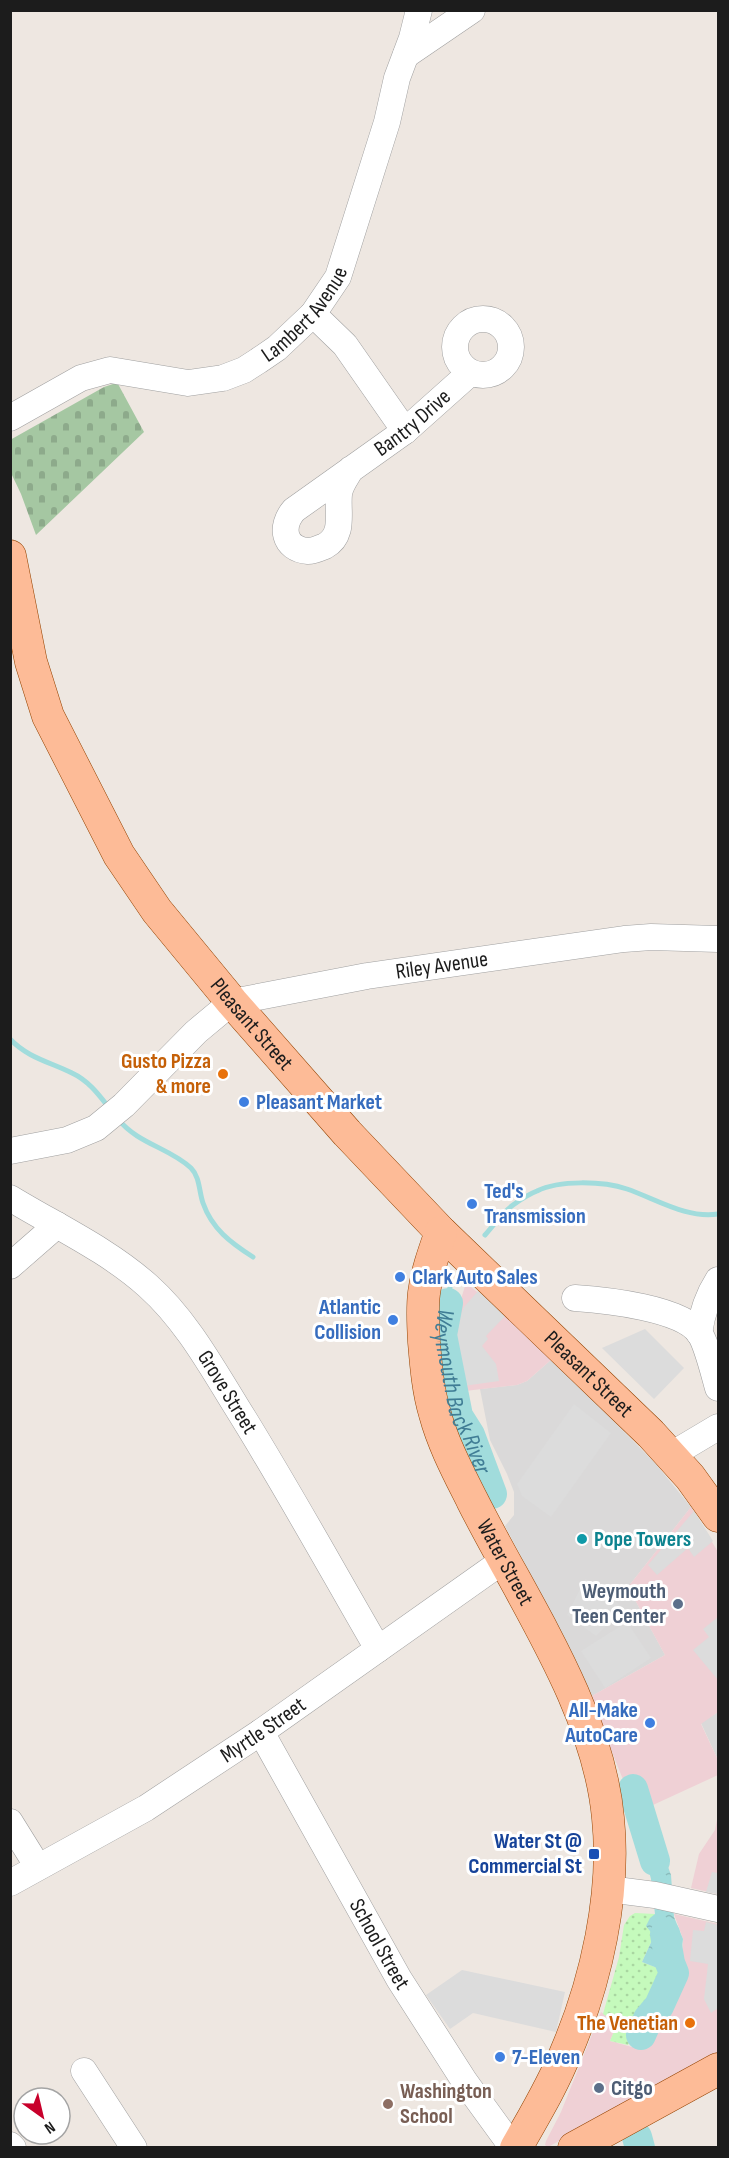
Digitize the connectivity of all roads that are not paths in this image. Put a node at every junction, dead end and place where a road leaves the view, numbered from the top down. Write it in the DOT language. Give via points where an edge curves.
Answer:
graph roads {
  1 [pos="420,10"];
  2 [pos="472,10"];
  3 [pos="406,55"];
  4 [pos="313,314"];
  5 [pos="470,373"];
  6 [pos="10,418"];
  7 [pos="405,431"];
  8 [pos="351,469"];
  9 [pos="10,556"];
  10 [pos="718,939"];
  11 [pos="232,1002"];
  12 [pos="10,1151"];
  13 [pos="10,1198"];
  14 [pos="57,1225"];
  15 [pos="441,1232"];
  16 [pos="10,1266"];
  17 [pos="718,1280"];
  18 [pos="575,1298"];
  19 [pos="699,1333"];
  20 [pos="718,1388"];
  21 [pos="718,1426"];
  22 [pos="671,1455"];
  23 [pos="718,1516"];
  24 [pos="504,1560"];
  25 [pos="378,1649"];
  26 [pos="261,1732"];
  27 [pos="10,1822"];
  28 [pos="38,1868"];
  29 [pos="10,1883"];
  30 [pos="620,1890"];
  31 [pos="718,1909"];
  32 [pos="718,2069"];
  33 [pos="84,2071"];
  34 [pos="134,2148"];
  35 [pos="515,2148"];
  36 [pos="574,2148"];
  1 -- 3 [label="street, Lambert Avenue"];
  2 -- 3 [label="street"];
  3 -- 4 [label="street, Lambert Avenue" via="338,277"];
  4 -- 6 [label="street, Lambert Avenue" via="258,361 223,378 188,383 110,370 81,378"];
  4 -- 7 [label="street" via="345,345"];
  5 -- 7 [label="street, Bantry Drive"];
  7 -- 8 [label="street, Bantry Drive"];
  9 -- 11 [label="main road, Pleasant Street" via="34,671 62,745 133,877"];
  10 -- 11 [label="street, Riley Avenue" via="651,937 579,945"];
  11 -- 12 [label="street" via="96,1128 67,1140"];
  11 -- 15 [label="main road, Pleasant Street"];
  13 -- 14 [label="street, Grove Street"];
  14 -- 16 [label="street"];
  14 -- 25 [label="street, Grove Street" via="146,1284 169,1306 265,1453"];
  15 -- 22 [label="main road, Pleasant Street"];
  15 -- 24 [label="main road, Water Street" via="424,1294 429,1389 446,1444"];
  17 -- 19 [label="street" via="703,1311"];
  18 -- 19 [label="street" via="633,1305 681,1320"];
  19 -- 20 [label="street"];
  21 -- 22 [label="street"];
  22 -- 23 [label="main road, Pleasant Street"];
  24 -- 25 [label="street, Myrtle Street"];
  24 -- 30 [label="main road, Water Street" via="567,1681 597,1762 608,1815 610,1854"];
  25 -- 26 [label="street, Myrtle Street"];
  26 -- 28 [label="street, Myrtle Street" via="146,1808"];
  26 -- 35 [label="street, School Street" via="425,2022"];
  27 -- 28 [label="street"];
  28 -- 29 [label="street, Myrtle Street"];
  30 -- 31 [label="street"];
  30 -- 35 [label="main road, Water Street" via="566,2052"];
  32 -- 36 [label="main road"];
  33 -- 34 [label="street"];
}
